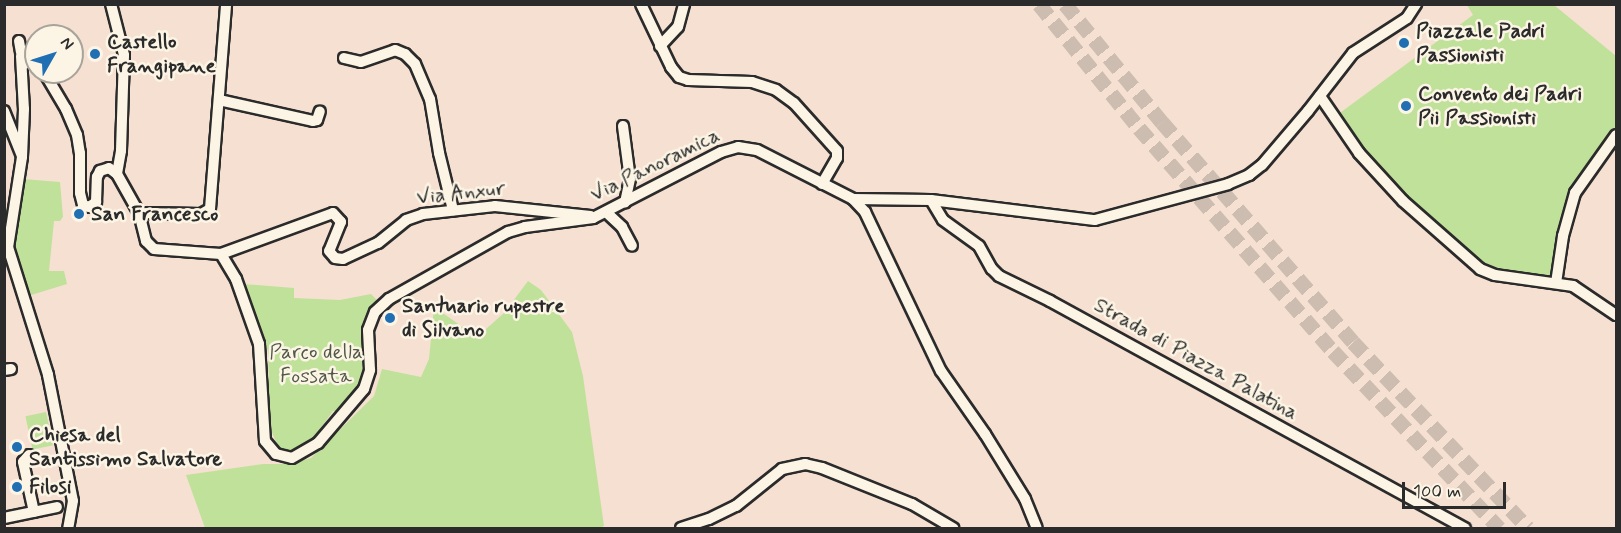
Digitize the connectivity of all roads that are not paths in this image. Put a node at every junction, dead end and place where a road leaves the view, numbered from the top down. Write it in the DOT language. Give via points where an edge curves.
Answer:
graph roads {
  1 [pos="111,4"];
  2 [pos="226,4"];
  3 [pos="641,4"];
  4 [pos="684,4"];
  5 [pos="1416,4"];
  6 [pos="660,46"];
  7 [pos="24,57"];
  8 [pos="344,58"];
  9 [pos="51,84"];
  10 [pos="1320,96"];
  11 [pos="219,100"];
  12 [pos="4,111"];
  13 [pos="320,111"];
  14 [pos="623,126"];
  15 [pos="1617,135"];
  16 [pos="22,157"];
  17 [pos="117,174"];
  18 [pos="822,184"];
  19 [pos="853,199"];
  20 [pos="931,200"];
  21 [pos="625,202"];
  22 [pos="453,210"];
  23 [pos="139,213"];
  24 [pos="601,214"];
  25 [pos="632,246"];
  26 [pos="220,254"];
  27 [pos="1556,283"];
  28 [pos="1617,315"];
  29 [pos="29,455"];
  30 [pos="57,507"];
  31 [pos="34,512"];
  32 [pos="4,518"];
  33 [pos="68,528"];
  34 [pos="681,528"];
  35 [pos="953,528"];
  36 [pos="1037,528"];
  37 [pos="1465,528"];
  1 -- 17 [label="street" via="124,55"];
  2 -- 11 [label="street"];
  3 -- 6 [label="street"];
  4 -- 6 [label="street" via="678,27"];
  5 -- 10 [label="street" via="1407,18 1356,50"];
  6 -- 18 [label="street" via="673,71 682,78 748,81 790,99 837,151"];
  7 -- 16 [label="street" via="21,54"];
  8 -- 22 [label="street" via="361,62 395,50 416,64 428,90"];
  9 -- 17 [label="street" via="77,135 83,205 89,207 96,202 100,171 109,168"];
  10 -- 20 [label="street" via="1266,161 1249,175 1118,215 1079,219"];
  10 -- 27 [label="street" via="1359,153 1403,201 1480,269 1495,275"];
  11 -- 13 [label="street" via="312,121 317,120"];
  11 -- 23 [label="street" via="209,211"];
  12 -- 16 [label="street"];
  14 -- 21 [label="street" via="630,179"];
  15 -- 27 [label="street" via="1575,193"];
  16 -- 33 [label="street" via="8,247 46,368 73,501"];
  17 -- 23 [label="street, Via Anxur"];
  18 -- 19 [label="street, Via Panoramica"];
  18 -- 21 [label="street, Via Panoramica" via="757,150 738,147"];
  19 -- 20 [label="street"];
  19 -- 36 [label="street, Via Panoramica" via="873,227 941,371 988,438 1029,506"];
  20 -- 37 [label="street, Strada di Piazza Palatina" via="943,220 981,249 999,276"];
  21 -- 24 [label="street, Via Panoramica"];
  22 -- 24 [label="street, Via Anxur" via="507,206"];
  22 -- 26 [label="street, Via Anxur" via="410,218 378,243 343,259 335,258 329,251 341,222 333,213"];
  23 -- 26 [label="street, Via Anxur" via="152,248"];
  24 -- 25 [label="street" via="620,225"];
  24 -- 26 [label="street, Via Panoramica" via="512,231 382,304 368,330 370,366 366,386 318,443 292,458 276,454 266,441 259,344 236,279"];
  27 -- 28 [label="street" via="1582,291"];
  29 -- 31 [label="street" via="23,462"];
  30 -- 31 [label="street"];
  31 -- 32 [label="street"];
  34 -- 35 [label="street" via="736,506 785,467 804,464 912,504"];
}
